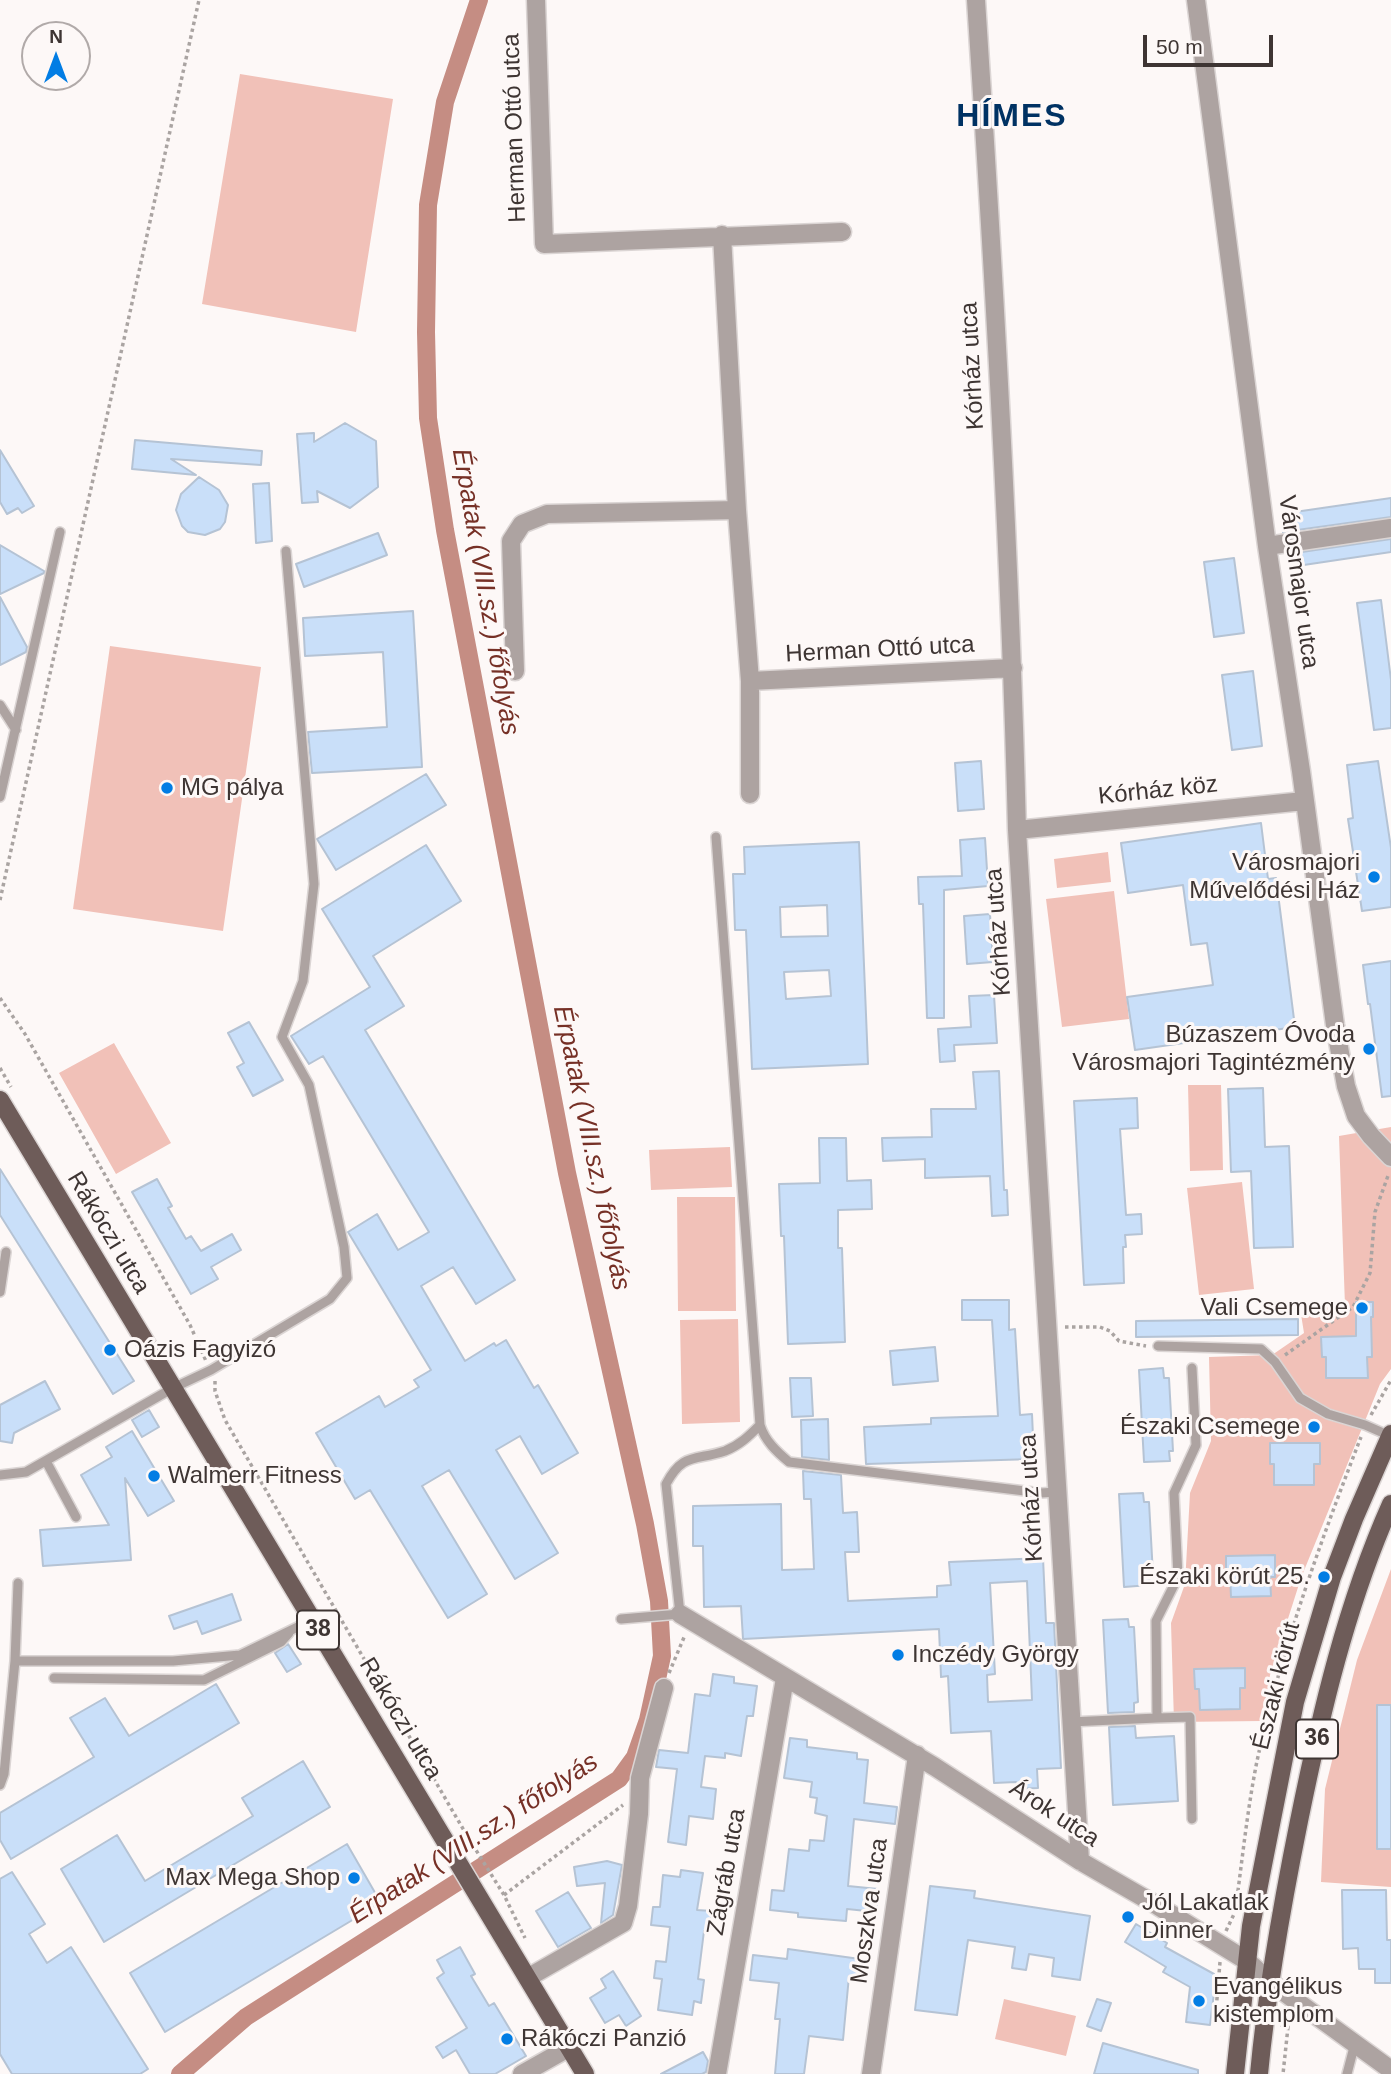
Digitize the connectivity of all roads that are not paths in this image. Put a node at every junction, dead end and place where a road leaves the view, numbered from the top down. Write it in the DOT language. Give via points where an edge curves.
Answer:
graph roads {
  1 [pos="536,0"];
  2 [pos="976,0"];
  3 [pos="1196,0"];
  4 [pos="842,232"];
  5 [pos="722,235"];
  6 [pos="737,510"];
  7 [pos="1391,528"];
  8 [pos="60,532"];
  9 [pos="1267,546"];
  10 [pos="286,551"];
  11 [pos="1013,668"];
  12 [pos="516,671"];
  13 [pos="750,681"];
  14 [pos="0,705"];
  15 [pos="16,730"];
  16 [pos="750,794"];
  17 [pos="0,797"];
  18 [pos="1304,801"];
  19 [pos="1017,830"];
  20 [pos="716,837"];
  21 [pos="0,1100"];
  22 [pos="1391,1157"];
  23 [pos="6,1252"];
  24 [pos="0,1292"];
  25 [pos="1158,1346"];
  26 [pos="1192,1368"];
  27 [pos="173,1388"];
  28 [pos="760,1425"];
  29 [pos="1391,1435"];
  30 [pos="46,1461"];
  31 [pos="0,1475"];
  32 [pos="1056,1492"];
  33 [pos="1391,1504"];
  34 [pos="76,1517"];
  35 [pos="18,1583"];
  36 [pos="686,1618"];
  37 [pos="621,1619"];
  38 [pos="312,1620"];
  39 [pos="290,1632"];
  40 [pos="15,1661"];
  41 [pos="54,1678"];
  42 [pos="785,1678"];
  43 [pos="664,1688"];
  44 [pos="1157,1718"];
  45 [pos="1070,1722"];
  46 [pos="916,1755"];
  47 [pos="0,1785"];
  48 [pos="1192,1819"];
  49 [pos="1080,1861"];
  50 [pos="1247,1961"];
  51 [pos="529,1977"];
  52 [pos="1270,1982"];
  53 [pos="1355,2043"];
  54 [pos="570,2048"];
  55 [pos="1391,2070"];
  56 [pos="522,2074"];
  57 [pos="585,2074"];
  58 [pos="717,2074"];
  59 [pos="871,2074"];
  60 [pos="1235,2074"];
  61 [pos="1259,2074"];
  62 [pos="1347,2074"];
  1 -- 5 [label="street, Herman Ottó utca" via="544,244"];
  2 -- 11 [label="street, Kórház utca"];
  3 -- 9 [label="street, Városmajor utca"];
  4 -- 5 [label="street, Herman Ottó utca"];
  5 -- 6 [label="street"];
  6 -- 12 [label="street" via="547,514 522,524 511,541"];
  6 -- 13 [label="street"];
  7 -- 9 [label="street"];
  8 -- 15 [label="lane"];
  9 -- 18 [label="street, Városmajor utca"];
  10 -- 27 [label="lane" via="314,884 303,981 282,1037 309,1085 347,1278 330,1298"];
  11 -- 13 [label="street, Herman Ottó utca"];
  11 -- 19 [label="street, Kórház utca"];
  13 -- 16 [label="street"];
  14 -- 15 [label="lane"];
  15 -- 17 [label="lane"];
  18 -- 19 [label="street, Kórház köz"];
  18 -- 22 [label="street, Városmajor utca" via="1346,1086 1356,1116"];
  19 -- 32 [label="street, Kórház utca"];
  20 -- 28 [label="lane"];
  21 -- 27 [label="main road, Rákóczi utca / 38"];
  23 -- 24 [label="lane"];
  25 -- 29 [label="lane" via="1261,1349 1300,1398"];
  26 -- 44 [label="lane" via="1196,1445 1174,1493 1178,1577 1156,1621"];
  27 -- 30 [label="lane"];
  27 -- 38 [label="main road, Rákóczi utca / 38"];
  28 -- 32 [label="lane" via="775,1450 789,1462"];
  28 -- 36 [label="lane" via="743,1442 675,1467 666,1484"];
  29 -- 50 [label="main road, Északi körút / 36" via="1332,1577 1295,1702"];
  30 -- 31 [label="lane" via="26,1472"];
  30 -- 34 [label="lane"];
  32 -- 45 [label="street, Kórház utca"];
  33 -- 52 [label="main road, Északi körút / 36" via="1356,1591 1338,1654 1282,1902"];
  35 -- 40 [label="lane"];
  36 -- 37 [label="lane"];
  36 -- 42 [label="street, Árok utca"];
  38 -- 39 [label="lane"];
  38 -- 51 [label="main road, Rákóczi utca / 38"];
  39 -- 40 [label="lane" via="240,1655 173,1661"];
  39 -- 41 [label="lane" via="281,1642 204,1680"];
  40 -- 47 [label="lane"];
  42 -- 46 [label="street, Árok utca"];
  42 -- 58 [label="street, Zágráb utca"];
  43 -- 51 [label="street" via="640,1778 623,1923"];
  44 -- 45 [label="lane"];
  44 -- 48 [label="lane" via="1190,1717"];
  45 -- 49 [label="street, Kórház utca"];
  46 -- 49 [label="street, Árok utca"];
  46 -- 59 [label="street, Moszkva utca"];
  49 -- 50 [label="street, Árok utca"];
  50 -- 52 [label="street, Árok utca"];
  50 -- 60 [label="main road, 36"];
  51 -- 54 [label="main road, Rákóczi utca / 38"];
  52 -- 53 [label="street, Árok utca"];
  52 -- 61 [label="main road, 36"];
  53 -- 55 [label="street, Árok utca"];
  53 -- 62 [label="lane"];
  54 -- 56 [label="street"];
  54 -- 57 [label="main road, Rákóczi utca / 38"];
}
